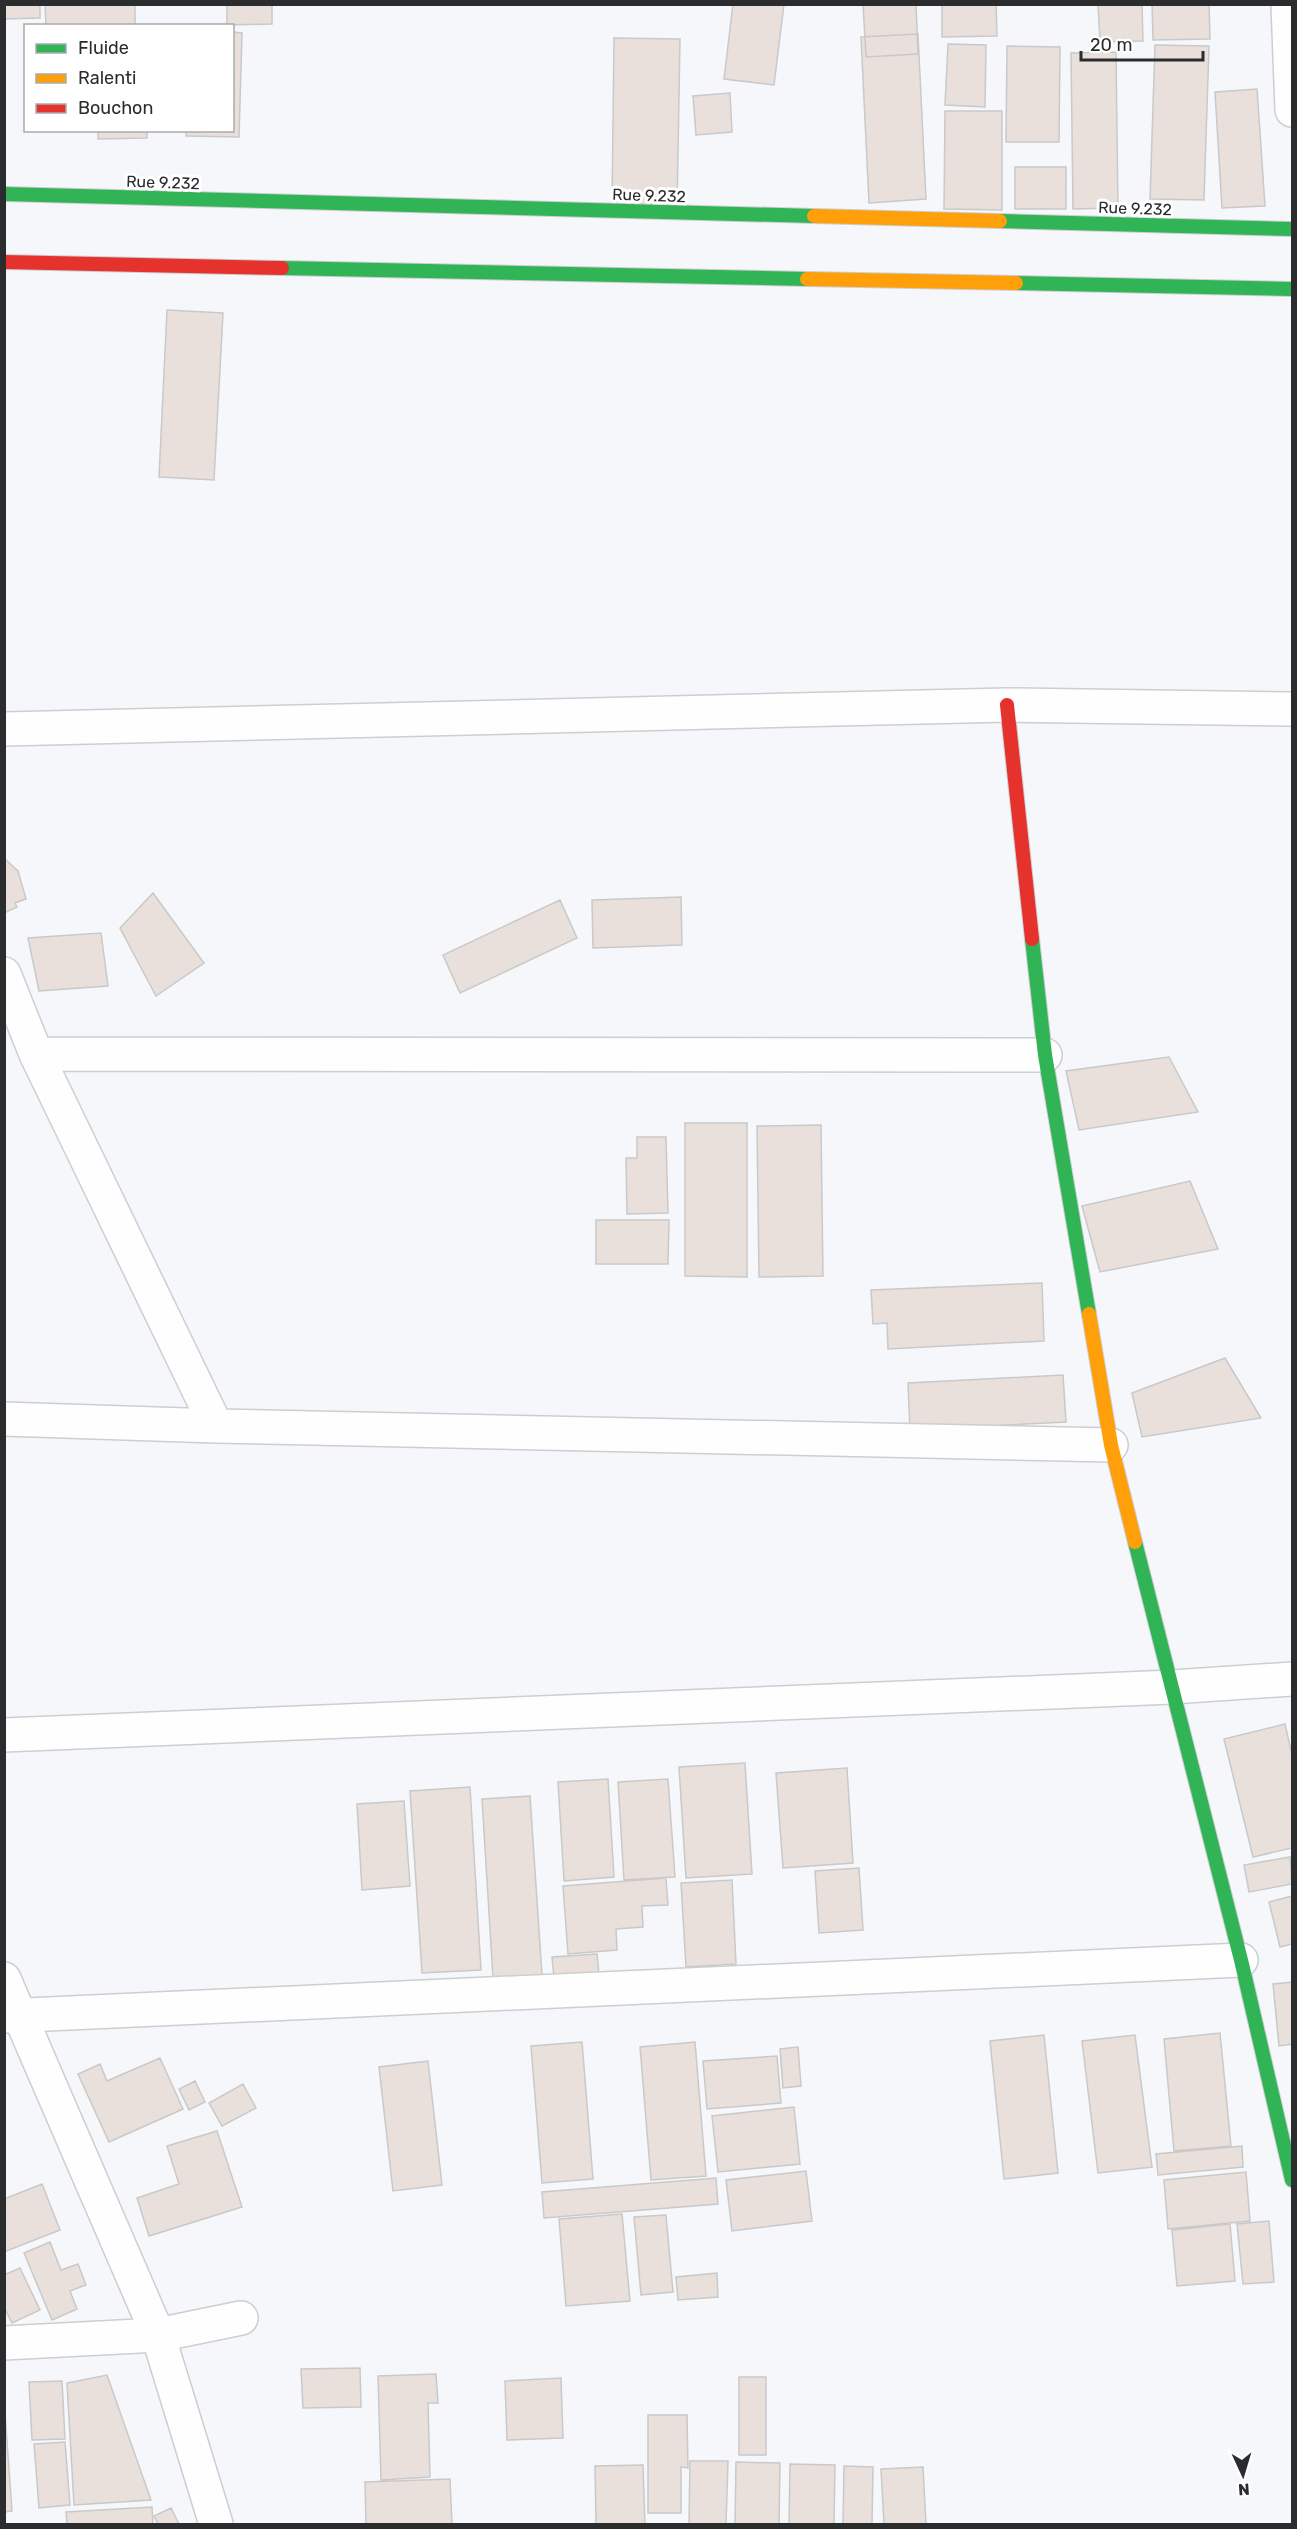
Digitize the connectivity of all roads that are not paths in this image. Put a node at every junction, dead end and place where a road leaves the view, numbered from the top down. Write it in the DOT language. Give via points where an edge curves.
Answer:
graph roads {
  1 [pos="1288,4"];
  2 [pos="1293,110"];
  3 [pos="4,194"];
  4 [pos="1293,229"];
  5 [pos="4,262"];
  6 [pos="1293,289"];
  7 [pos="1007,705"];
  8 [pos="1293,709"];
  9 [pos="4,729"];
  10 [pos="4,974"];
  11 [pos="36,1054"];
  12 [pos="1046,1055"];
  13 [pos="4,1419"];
  14 [pos="216,1426"];
  15 [pos="1111,1445"];
  16 [pos="1293,1679"];
  17 [pos="1172,1687"];
  18 [pos="4,1735"];
  19 [pos="1241,1960"];
  20 [pos="4,1979"];
  21 [pos="11,2016"];
  22 [pos="1293,2180"];
  23 [pos="241,2318"];
  24 [pos="158,2335"];
  25 [pos="4,2343"];
  26 [pos="216,2524"];
  1 -- 2 [label="street"];
  3 -- 4 [label="street, Rue 9.232"];
  5 -- 6 [label="street"];
  7 -- 8 [label="street"];
  7 -- 9 [label="street"];
  7 -- 12 [label="street"];
  10 -- 11 [label="street"];
  11 -- 12 [label="street"];
  11 -- 14 [label="street"];
  12 -- 15 [label="street"];
  13 -- 14 [label="street"];
  14 -- 15 [label="street"];
  15 -- 17 [label="street"];
  16 -- 17 [label="street"];
  17 -- 18 [label="street"];
  17 -- 19 [label="street"];
  19 -- 21 [label="street"];
  19 -- 22 [label="street"];
  20 -- 21 [label="street"];
  21 -- 24 [label="street"];
  23 -- 24 [label="street"];
  24 -- 25 [label="street"];
  24 -- 26 [label="street"];
}
